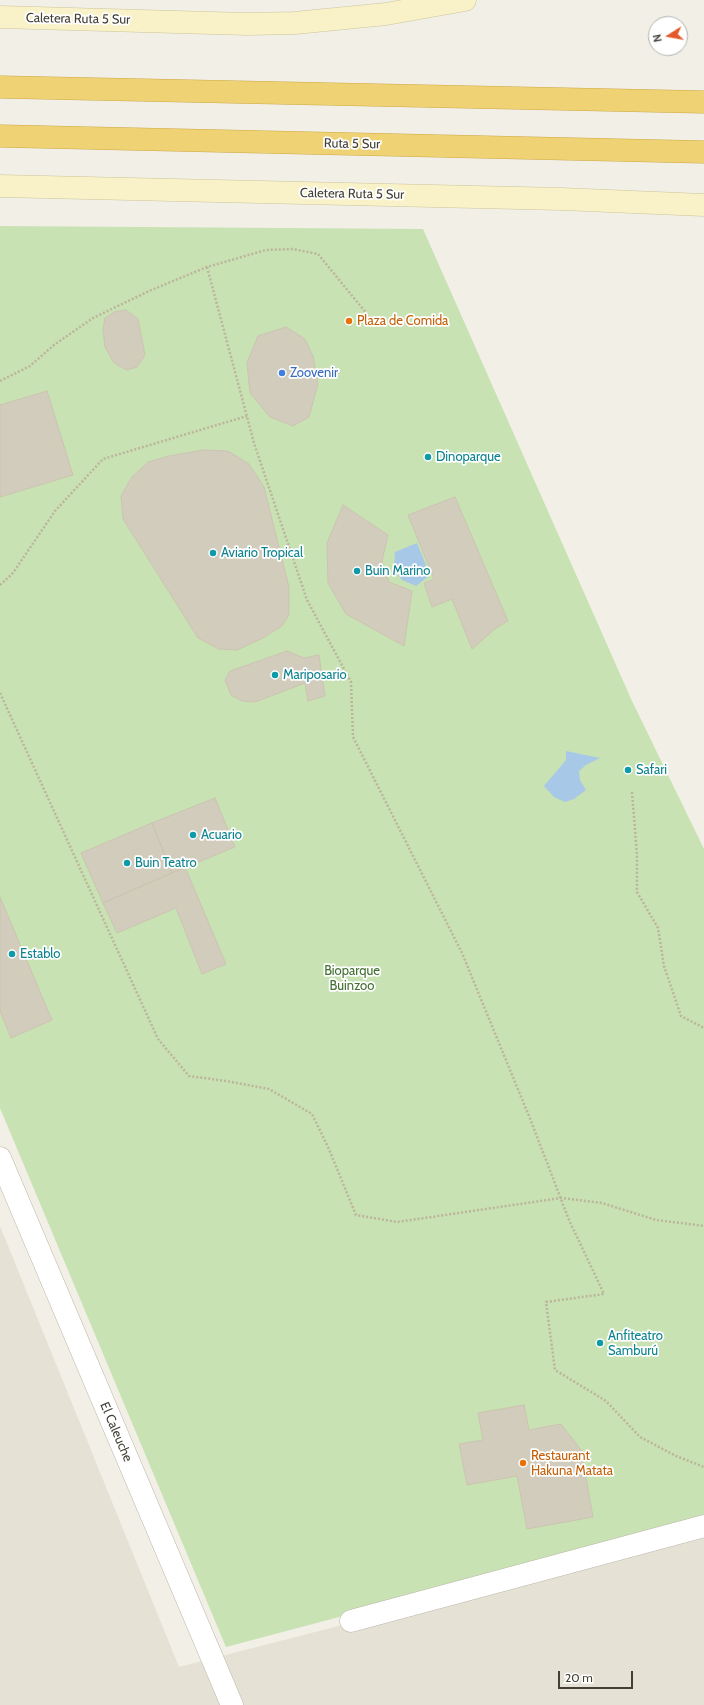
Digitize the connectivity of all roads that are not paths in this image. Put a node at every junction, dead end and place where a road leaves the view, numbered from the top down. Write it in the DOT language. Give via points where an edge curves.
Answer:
graph roads {
  1 [pos="465,0"];
  2 [pos="0,17"];
  3 [pos="0,87"];
  4 [pos="704,102"];
  5 [pos="0,136"];
  6 [pos="704,152"];
  7 [pos="0,186"];
  8 [pos="704,206"];
  9 [pos="0,1158"];
  10 [pos="704,1526"];
  11 [pos="351,1621"];
  12 [pos="232,1705"];
  1 -- 2 [label="main road, Caletera Ruta 5 Sur" via="386,14 295,23"];
  3 -- 4 [label="highway"];
  5 -- 6 [label="highway, Ruta 5 Sur"];
  7 -- 8 [label="main road, Caletera Ruta 5 Sur" via="562,199"];
  9 -- 12 [label="street, El Caleuche"];
  10 -- 11 [label="street"];
}
